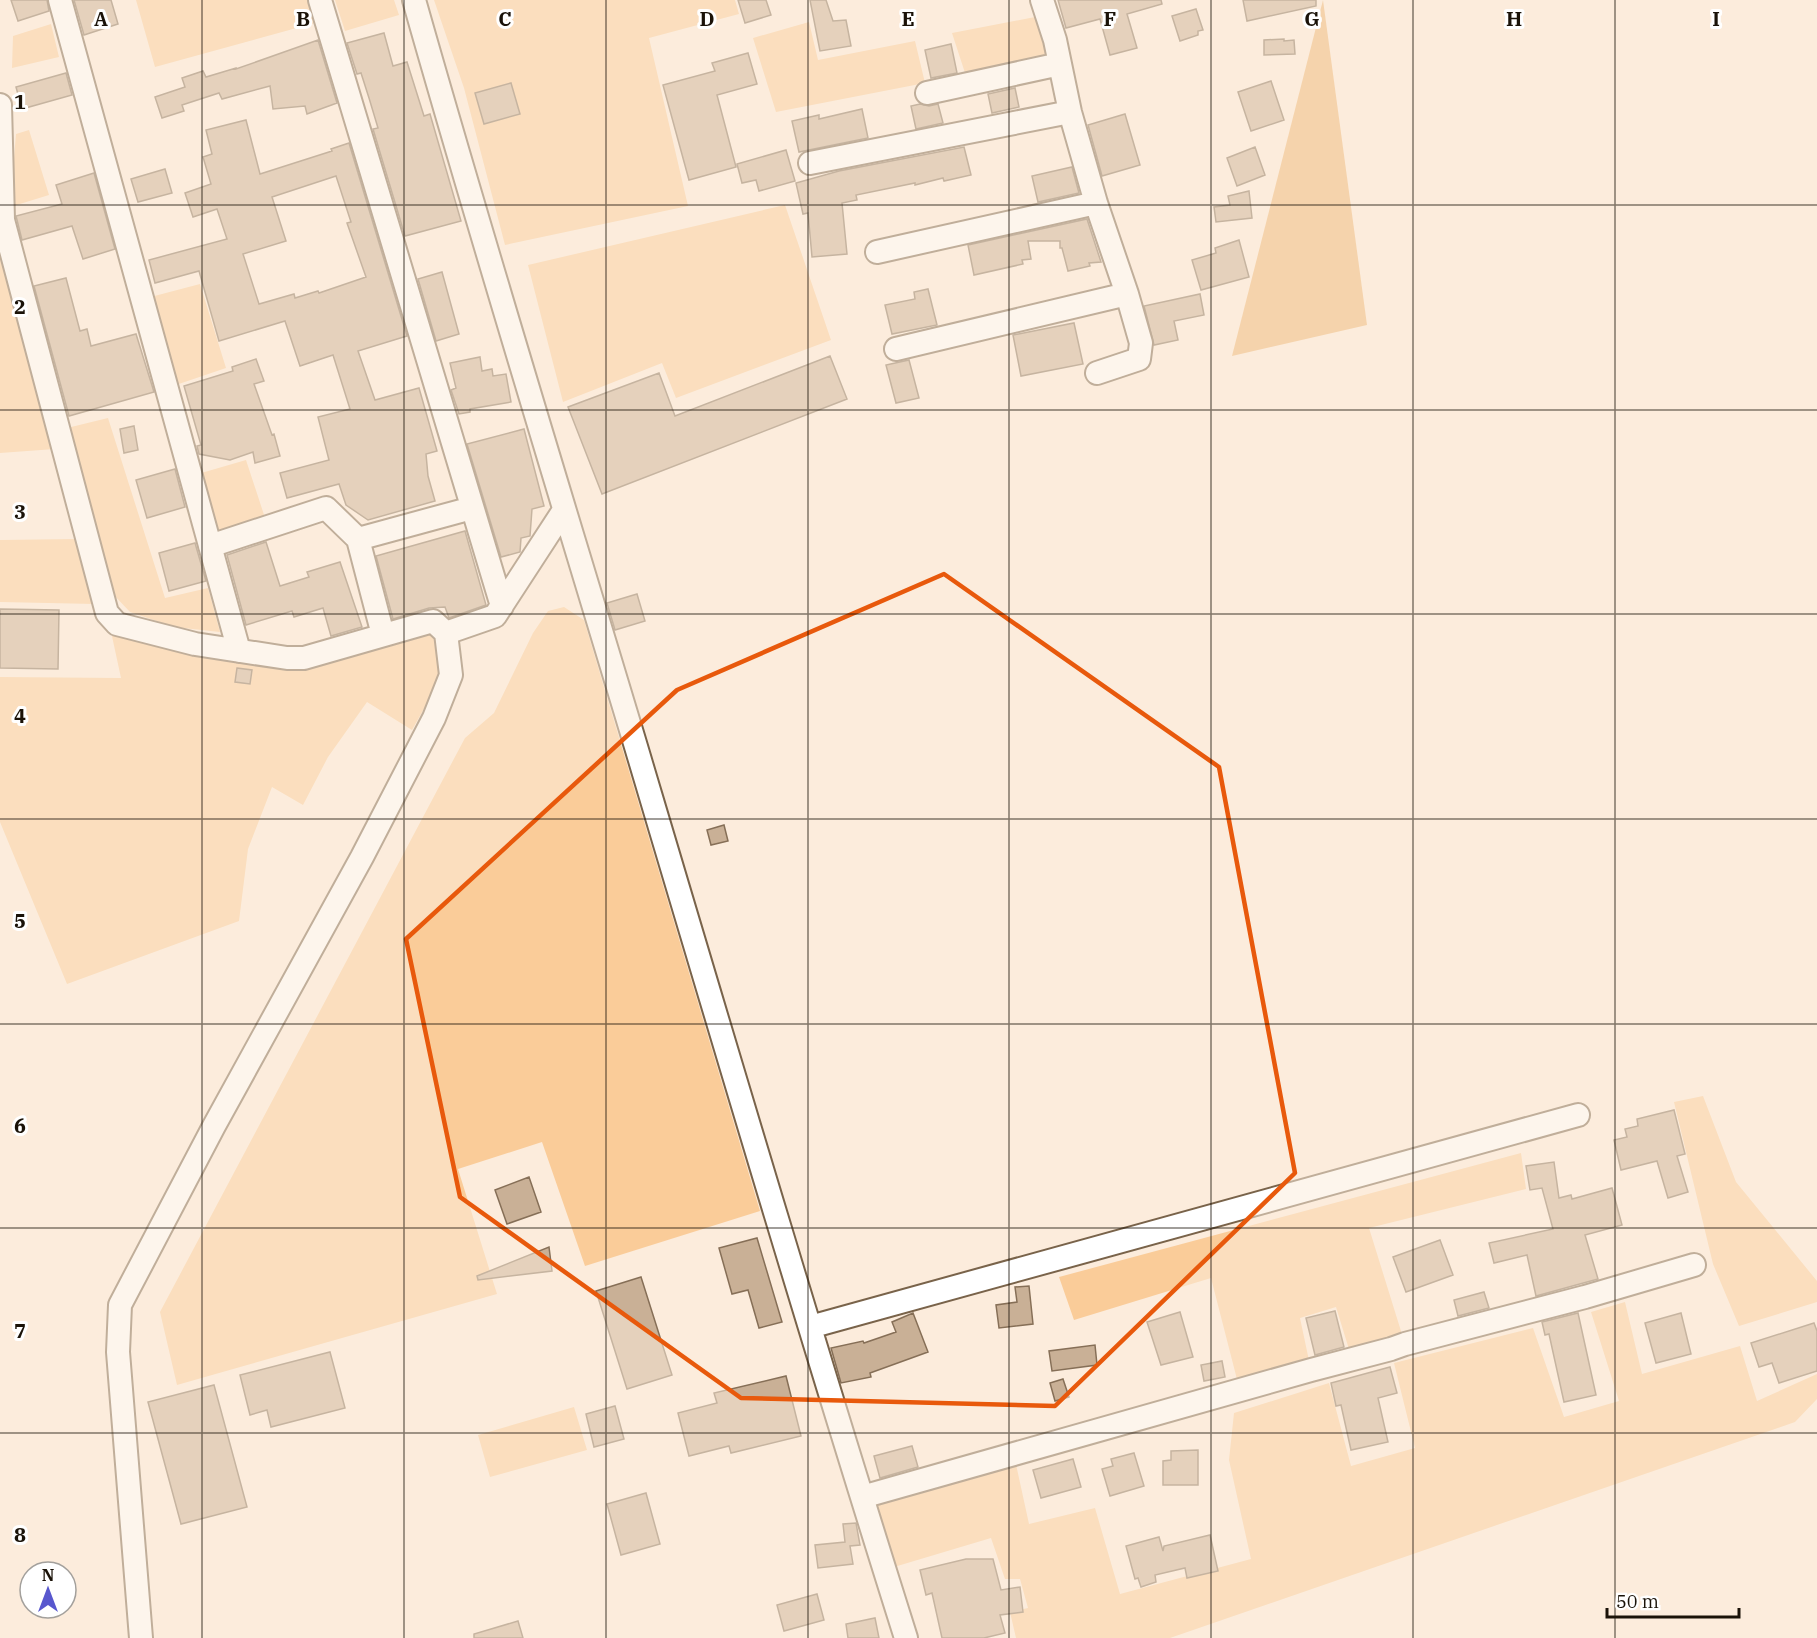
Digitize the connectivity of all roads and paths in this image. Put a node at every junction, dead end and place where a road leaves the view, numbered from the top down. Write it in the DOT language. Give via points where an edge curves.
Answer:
graph roads {
  1 [pos="60,0"];
  2 [pos="320,0"];
  3 [pos="414,0"];
  4 [pos="1042,0"];
  5 [pos="1060,64"];
  6 [pos="927,93"];
  7 [pos="0,105"];
  8 [pos="1070,112"];
  9 [pos="810,163"];
  10 [pos="1096,202"];
  11 [pos="877,252"];
  12 [pos="1127,294"];
  13 [pos="896,349"];
  14 [pos="1097,373"];
  15 [pos="472,508"];
  16 [pos="564,510"];
  17 [pos="357,539"];
  18 [pos="210,546"];
  19 [pos="502,606"];
  20 [pos="446,633"];
  21 [pos="383,635"];
  22 [pos="239,651"];
  23 [pos="1578,1115"];
  24 [pos="1694,1265"];
  25 [pos="810,1327"];
  26 [pos="862,1497"];
  27 [pos="141,1638"];
  28 [pos="906,1638"];
  1 -- 18 [label="street"];
  2 -- 15 [label="street"];
  3 -- 16 [label="street"];
  4 -- 5 [label="street"];
  5 -- 6 [label="street"];
  5 -- 8 [label="street"];
  7 -- 22 [label="street" via="3,220 107,613 117,624"];
  8 -- 9 [label="street"];
  8 -- 10 [label="street"];
  10 -- 11 [label="street"];
  10 -- 12 [label="street"];
  12 -- 13 [label="street"];
  12 -- 14 [label="street" via="1141,343 1139,359"];
  15 -- 17 [label="street"];
  15 -- 19 [label="street"];
  16 -- 19 [label="street"];
  16 -- 25 [label="street"];
  17 -- 18 [label="street" via="326,508"];
  17 -- 21 [label="street"];
  18 -- 22 [label="street"];
  19 -- 20 [label="street" via="495,616"];
  20 -- 21 [label="street" via="433,621"];
  20 -- 27 [label="street" via="451,675 434,718 120,1305 118,1352"];
  21 -- 22 [label="street" via="304,658"];
  23 -- 25 [label="street"];
  24 -- 26 [label="street"];
  25 -- 26 [label="street"];
  26 -- 28 [label="street"];
}
